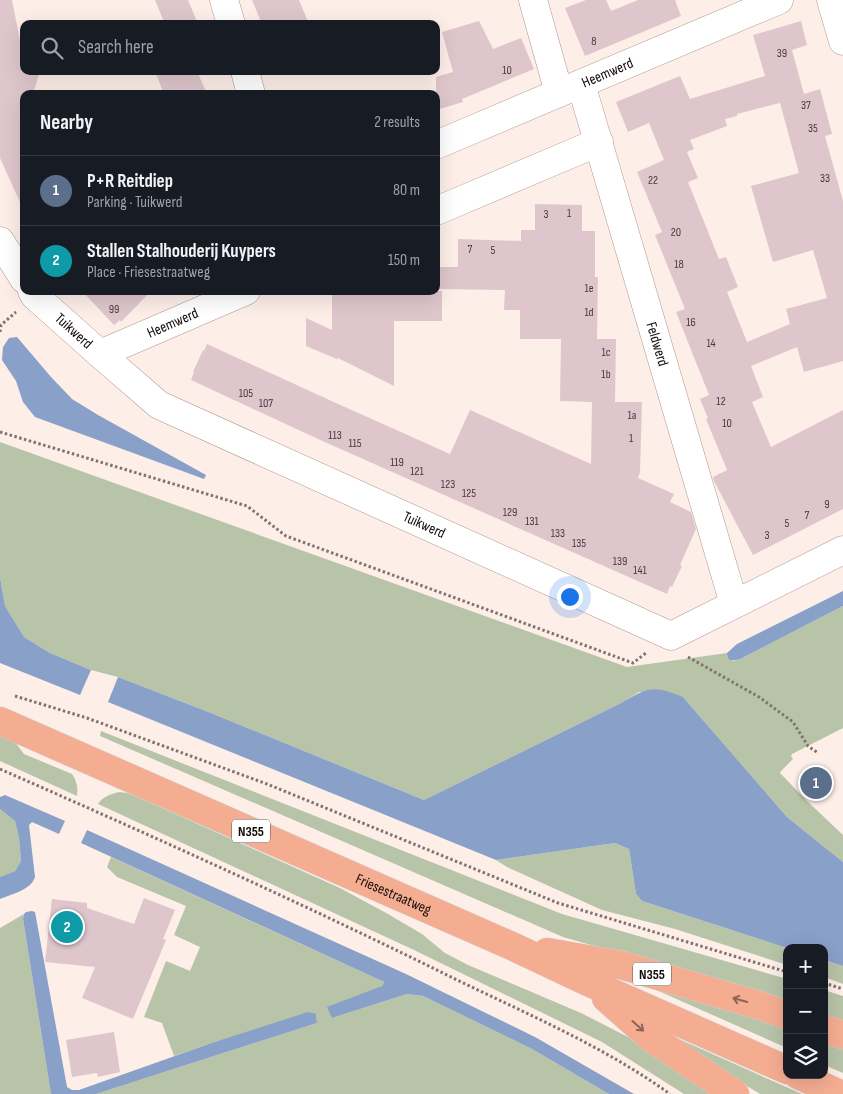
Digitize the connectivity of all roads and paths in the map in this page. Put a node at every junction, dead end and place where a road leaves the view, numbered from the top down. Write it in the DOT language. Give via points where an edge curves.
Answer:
graph roads {
  1 [pos="224,0"];
  2 [pos="533,0"];
  3 [pos="779,0"];
  4 [pos="831,0"];
  5 [pos="230,20"];
  6 [pos="843,41"];
  7 [pos="246,75"];
  8 [pos="570,88"];
  9 [pos="250,90"];
  10 [pos="599,142"];
  11 [pos="440,143"];
  12 [pos="440,209"];
  13 [pos="0,241"];
  14 [pos="20,273"];
  15 [pos="34,295"];
  16 [pos="237,295"];
  17 [pos="100,354"];
  18 [pos="0,432"];
  19 [pos="843,550"];
  20 [pos="734,604"];
  21 [pos="671,636"];
  22 [pos="9,694"];
  23 [pos="0,720"];
  24 [pos="818,753"];
  25 [pos="0,769"];
  26 [pos="514,947"];
  27 [pos="783,971"];
  28 [pos="588,982"];
  29 [pos="828,984"];
  30 [pos="843,989"];
  31 [pos="783,1014"];
  32 [pos="828,1030"];
  33 [pos="843,1035"];
  34 [pos="783,1068"];
  35 [pos="807,1079"];
  36 [pos="670,1094"];
  37 [pos="735,1094"];
  38 [pos="840,1094"];
  1 -- 5 [label="street"];
  2 -- 8 [label="street, Feldwerd"];
  3 -- 8 [label="street, Heemwerd"];
  4 -- 6 [label="street"];
  7 -- 9 [label="street"];
  8 -- 10 [label="street, Feldwerd"];
  8 -- 11 [label="street, Heemwerd"];
  10 -- 12 [label="street"];
  10 -- 20 [label="street, Feldwerd"];
  13 -- 14 [label="street"];
  15 -- 17 [label="street, Tuikwerd"];
  16 -- 17 [label="street, Heemwerd"];
  17 -- 21 [label="street, Tuikwerd" via="159,405"];
  18 -- 21 [label="path" via="247,506 286,536 633,662"];
  19 -- 20 [label="street"];
  20 -- 21 [label="street"];
  21 -- 24 [label="path" via="683,655 759,697 793,722 808,746"];
  22 -- 27 [label="path" via="87,718 267,784 558,903"];
  23 -- 26 [label="main road, Friesestraatweg / N355"];
  25 -- 36 [label="path" via="423,963 604,1052"];
  26 -- 28 [label="main road, Friesestraatweg / N355"];
  31 -- 26 [label="main road, N355, one-way" via="621,965"];
  28 -- 34 [label="main road, Friesestraatweg / N355"];
  28 -- 37 [label="main road, N355, one-way" via="650,1037"];
  29 -- 30 [label="path"];
  32 -- 33 [label="main road"];
  35 -- 38 [label="main road"];
}
